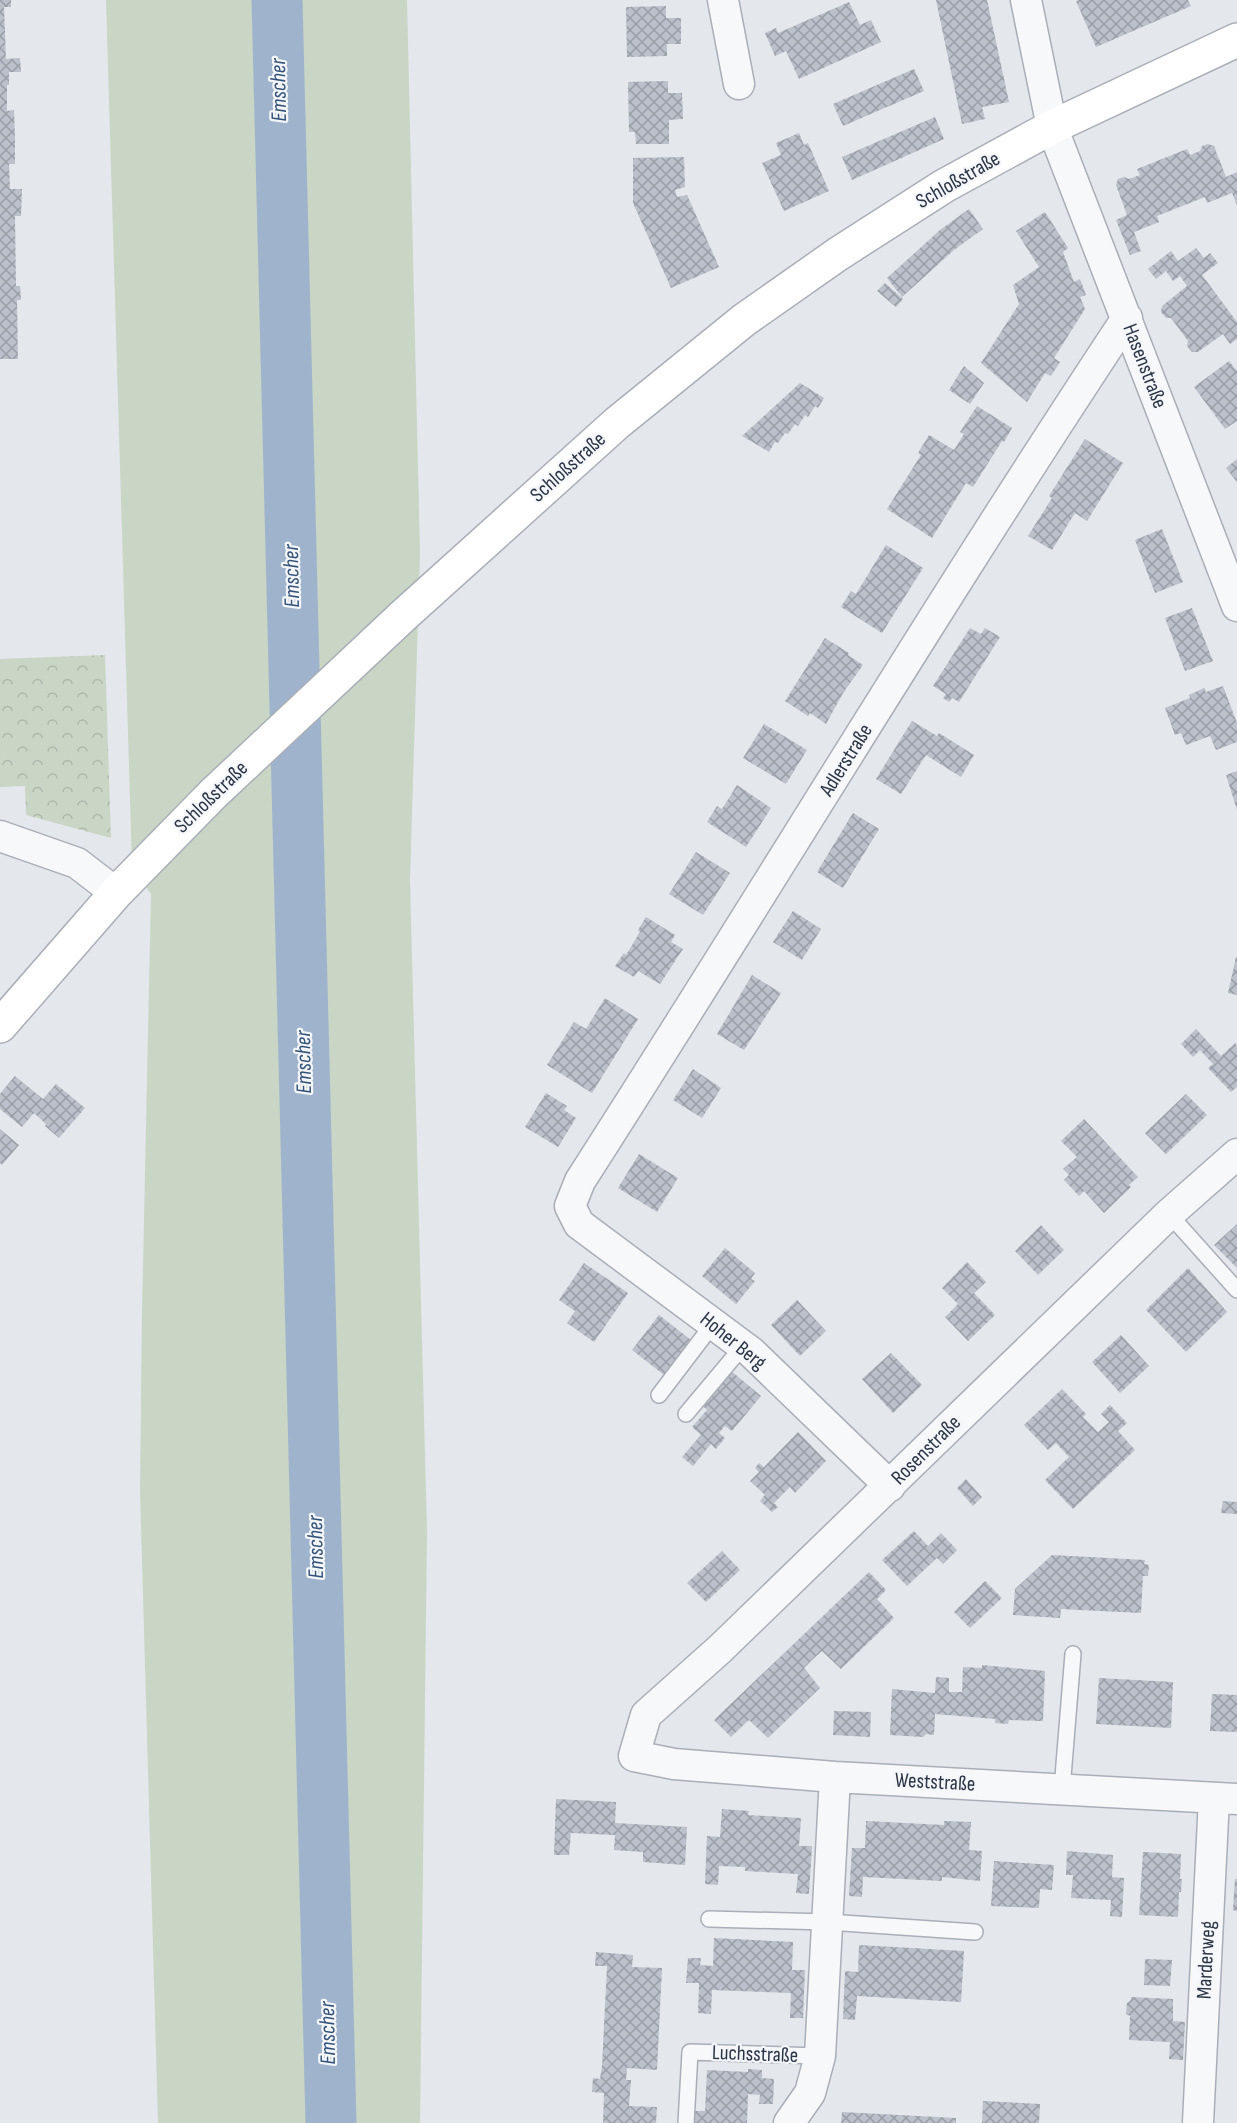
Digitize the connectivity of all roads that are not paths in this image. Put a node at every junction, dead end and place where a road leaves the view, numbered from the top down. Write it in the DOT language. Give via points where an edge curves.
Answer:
graph roads {
  1 [pos="723,0"];
  2 [pos="1026,0"];
  3 [pos="1237,40"];
  4 [pos="739,84"];
  5 [pos="1052,127"];
  6 [pos="1127,318"];
  7 [pos="1237,606"];
  8 [pos="0,836"];
  9 [pos="116,893"];
  10 [pos="0,1026"];
  11 [pos="1237,1154"];
  12 [pos="570,1206"];
  13 [pos="1169,1214"];
  14 [pos="1237,1290"];
  15 [pos="713,1324"];
  16 [pos="744,1346"];
  17 [pos="659,1395"];
  18 [pos="686,1414"];
  19 [pos="890,1486"];
  20 [pos="1072,1654"];
  21 [pos="634,1756"];
  22 [pos="835,1777"];
  23 [pos="1062,1789"];
  24 [pos="1226,1799"];
  25 [pos="709,1919"];
  26 [pos="828,1922"];
  27 [pos="975,1932"];
  28 [pos="820,2056"];
  29 [pos="686,2123"];
  30 [pos="789,2123"];
  31 [pos="1198,2123"];
  1 -- 4 [label="street"];
  2 -- 5 [label="street, Hasenstraße"];
  3 -- 5 [label="street, Schloßstraße"];
  5 -- 6 [label="street, Hasenstraße"];
  5 -- 9 [label="street, Schloßstraße" via="944,186 838,254 744,320 617,423 213,794"];
  6 -- 7 [label="street, Hasenstraße"];
  6 -- 12 [label="street, Adlerstraße" via="1020,480 580,1181"];
  8 -- 9 [label="street" via="77,863"];
  9 -- 10 [label="street, Schloßstraße"];
  11 -- 13 [label="street, Rosenstraße"];
  12 -- 15 [label="street, Hoher Berg" via="579,1224"];
  13 -- 14 [label="lane"];
  13 -- 19 [label="street, Rosenstraße"];
  15 -- 16 [label="street, Hoher Berg"];
  15 -- 17 [label="lane"];
  16 -- 18 [label="lane"];
  16 -- 19 [label="street, Hoher Berg"];
  19 -- 21 [label="street, Rosenstraße" via="646,1715"];
  20 -- 23 [label="lane"];
  21 -- 22 [label="street, Weststraße" via="674,1764"];
  22 -- 23 [label="street, Weststraße"];
  22 -- 26 [label="street, Luchsstraße"];
  23 -- 24 [label="street, Weststraße"];
  24 -- 31 [label="street, Marderweg"];
  25 -- 26 [label="lane"];
  26 -- 27 [label="lane"];
  26 -- 28 [label="street, Luchsstraße"];
  28 -- 29 [label="lane, Luchsstraße" via="690,2052"];
  28 -- 30 [label="street, Luchsstraße" via="810,2093"];
}
